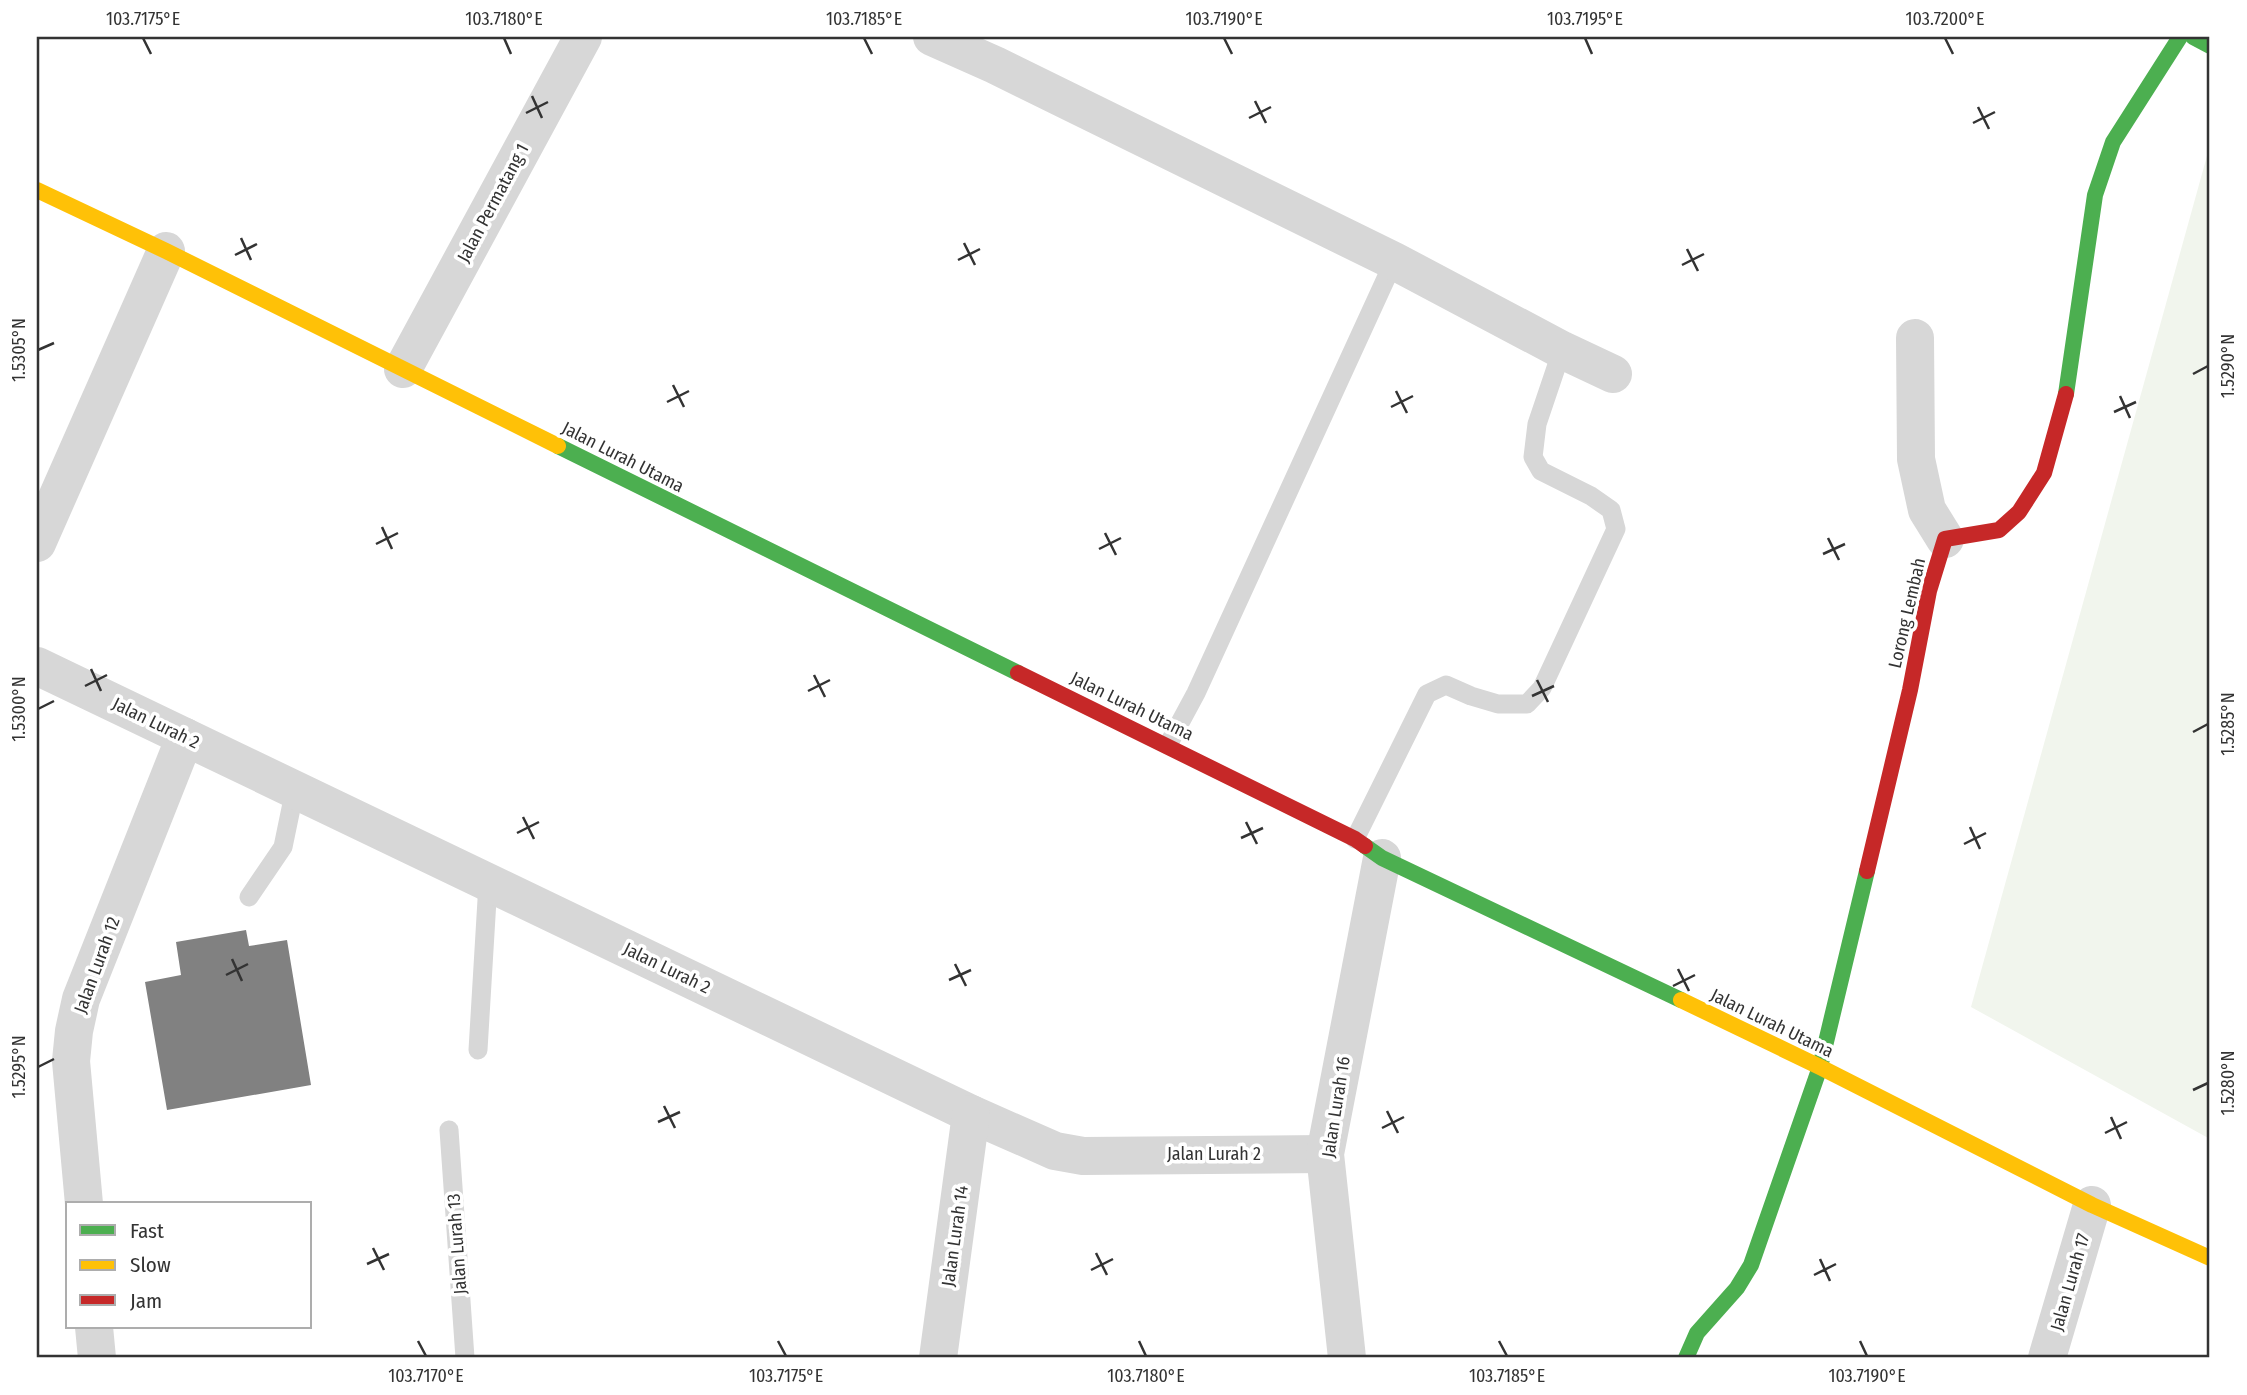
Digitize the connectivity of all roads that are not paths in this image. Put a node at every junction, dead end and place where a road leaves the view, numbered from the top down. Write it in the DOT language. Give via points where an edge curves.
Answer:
graph roads {
  1 [pos="583,37"];
  2 [pos="932,37"];
  3 [pos="2180,37"];
  4 [pos="2193,37"];
  5 [pos="2210,46"];
  6 [pos="37,190"];
  7 [pos="166,251"];
  8 [pos="1394,261"];
  9 [pos="1915,338"];
  10 [pos="1562,350"];
  11 [pos="403,369"];
  12 [pos="1613,374"];
  13 [pos="1945,539"];
  14 [pos="37,543"];
  15 [pos="37,666"];
  16 [pos="185,737"];
  17 [pos="1168,745"];
  18 [pos="295,789"];
  19 [pos="1369,849"];
  20 [pos="488,883"];
  21 [pos="249,897"];
  22 [pos="478,1050"];
  23 [pos="1820,1067"];
  24 [pos="971,1114"];
  25 [pos="449,1130"];
  26 [pos="1325,1154"];
  27 [pos="84,1202"];
  28 [pos="2092,1205"];
  29 [pos="2210,1258"];
  30 [pos="94,1328"];
  31 [pos="97,1358"];
  32 [pos="465,1358"];
  33 [pos="938,1358"];
  34 [pos="1347,1358"];
  35 [pos="1686,1358"];
  36 [pos="2047,1358"];
  1 -- 11 [label="street, Jalan Permatang 1"];
  2 -- 8 [label="street"];
  3 -- 13 [label="street, Lorong Lembah" via="2113,142 2095,195 2065,403 2044,472 2019,512 1999,530"];
  4 -- 5 [label="street"];
  6 -- 7 [label="street, Jalan Lurah Utama"];
  7 -- 11 [label="street, Jalan Lurah Utama"];
  7 -- 14 [label="street"];
  8 -- 10 [label="street"];
  8 -- 17 [label="lane"];
  9 -- 13 [label="street" via="1916,459 1927,510"];
  10 -- 12 [label="street"];
  10 -- 19 [label="lane" via="1537,424 1533,457 1541,471 1612,510 1616,529 1542,688 1527,704 1498,704 1446,685 1427,694"];
  11 -- 17 [label="street, Jalan Lurah Utama"];
  13 -- 23 [label="street, Lorong Lembah" via="1929,591 1910,690"];
  15 -- 16 [label="street, Jalan Lurah 2"];
  16 -- 18 [label="street, Jalan Lurah 2"];
  16 -- 27 [label="street, Jalan Lurah 12" via="81,999 74,1031 71,1061"];
  17 -- 19 [label="street, Jalan Lurah Utama"];
  18 -- 20 [label="street, Jalan Lurah 2"];
  18 -- 21 [label="lane" via="283,847"];
  19 -- 23 [label="street, Jalan Lurah Utama"];
  19 -- 26 [label="street, Jalan Lurah 16"];
  20 -- 22 [label="lane"];
  20 -- 24 [label="street, Jalan Lurah 2"];
  23 -- 28 [label="street, Jalan Lurah Utama"];
  23 -- 35 [label="street, Lorong Lembah" via="1751,1265 1697,1333"];
  24 -- 26 [label="street, Jalan Lurah 2" via="1055,1151 1083,1156"];
  24 -- 33 [label="street, Jalan Lurah 14"];
  25 -- 32 [label="lane, Jalan Lurah 13"];
  26 -- 34 [label="street, Jalan Lurah 16"];
  28 -- 29 [label="street, Jalan Lurah Utama"];
  28 -- 36 [label="street, Jalan Lurah 17"];
  30 -- 31 [label="street"];
}
